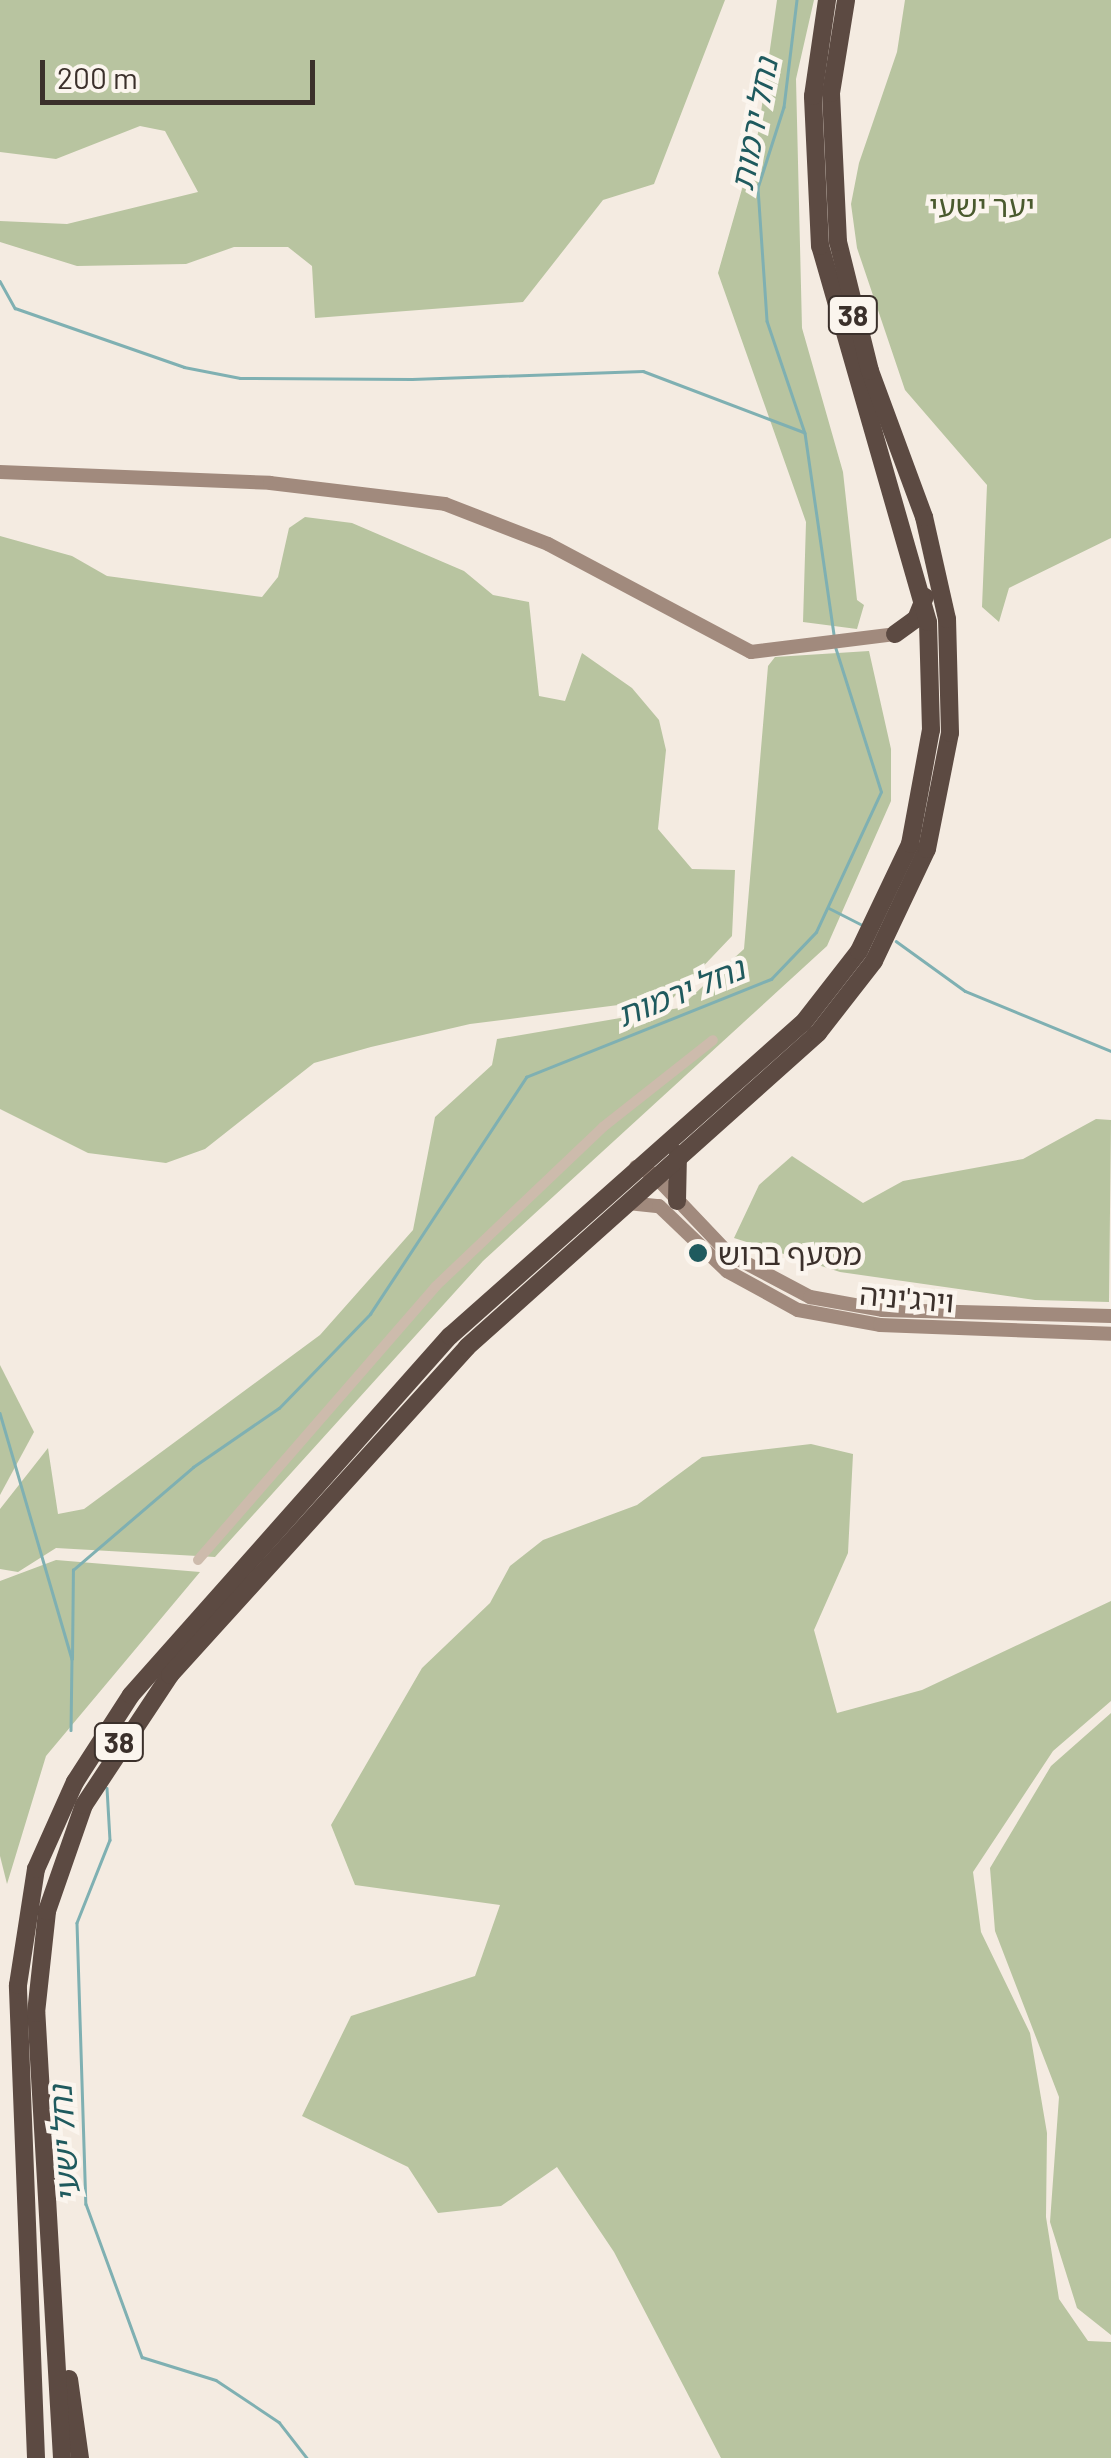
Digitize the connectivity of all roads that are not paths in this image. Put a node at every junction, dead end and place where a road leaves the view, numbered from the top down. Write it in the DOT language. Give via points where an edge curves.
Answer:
graph roads {
  1 [pos="827,0"];
  2 [pos="846,0"];
  3 [pos="0,472"];
  4 [pos="925,596"];
  5 [pos="895,634"];
  6 [pos="931,662"];
  7 [pos="713,1040"];
  8 [pos="678,1154"];
  9 [pos="645,1171"];
  10 [pos="678,1201"];
  11 [pos="618,1207"];
  12 [pos="1111,1316"];
  13 [pos="1111,1334"];
  14 [pos="198,1560"];
  15 [pos="53,2251"];
  16 [pos="34,2395"];
  17 [pos="24,2458"];
  18 [pos="36,2458"];
  19 [pos="62,2458"];
  20 [pos="80,2458"];
  1 -- 4 [label="highway, 38" via="813,96 820,246 848,365"];
  2 -- 8 [label="highway, 38" via="831,93 838,242 854,319 941,578 950,691 944,770 928,849 874,962 792,1061"];
  3 -- 5 [label="street" via="270,484 445,504 548,544 750,652"];
  4 -- 5 [label="highway" via="916,618"];
  4 -- 6 [label="highway, 38"];
  5 -- 6 [label="highway" via="918,643"];
  6 -- 9 [label="highway, 38" via="920,806 896,882 858,952 778,1050"];
  7 -- 14 [label="street" via="603,1126 460,1262"];
  8 -- 9 [label="highway, 38"];
  8 -- 10 [label="highway"];
  9 -- 10 [label="street, וירג'יניה"];
  9 -- 11 [label="highway, 38"];
  9 -- 16 [label="highway, 38" via="450,1336 158,1662 106,1728 54,1822 22,1926 18,1985"];
  10 -- 12 [label="street, וירג'יניה" via="745,1266 840,1305"];
  11 -- 13 [label="street, וירג'יניה" via="659,1206 727,1271 798,1310 880,1325"];
  11 -- 15 [label="highway, 38" via="404,1414 170,1674 101,1773 71,1834 39,1963 38,2064"];
  15 -- 19 [label="highway, 38"];
  15 -- 20 [label="highway"];
  16 -- 17 [label="highway"];
  16 -- 18 [label="highway, 38"];
}
